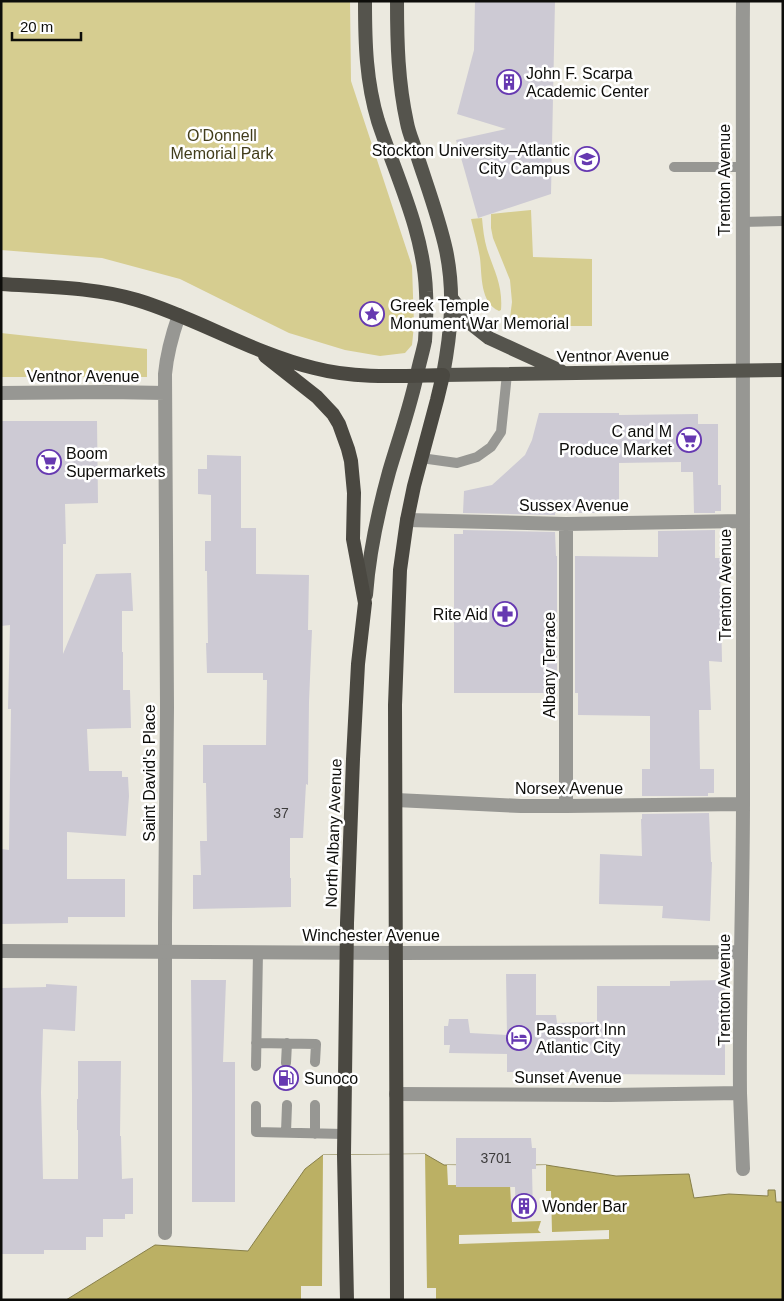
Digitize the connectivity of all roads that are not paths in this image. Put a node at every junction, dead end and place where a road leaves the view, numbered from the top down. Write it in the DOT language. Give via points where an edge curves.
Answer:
graph roads {
  1 [pos="365,1"];
  2 [pos="397,1"];
  3 [pos="742,1"];
  4 [pos="674,167"];
  5 [pos="742,167"];
  6 [pos="783,221"];
  7 [pos="741,222"];
  8 [pos="1,284"];
  9 [pos="452,299"];
  10 [pos="179,315"];
  11 [pos="254,348"];
  12 [pos="743,370"];
  13 [pos="783,370"];
  14 [pos="564,372"];
  15 [pos="507,374"];
  16 [pos="417,375"];
  17 [pos="443,375"];
  18 [pos="1,393"];
  19 [pos="165,393"];
  20 [pos="421,458"];
  21 [pos="407,520"];
  22 [pos="742,521"];
  23 [pos="566,524"];
  24 [pos="365,603"];
  25 [pos="396,800"];
  26 [pos="743,804"];
  27 [pos="566,806"];
  28 [pos="1,951"];
  29 [pos="165,952"];
  30 [pos="258,952"];
  31 [pos="741,952"];
  32 [pos="347,953"];
  33 [pos="396,953"];
  34 [pos="256,1043"];
  35 [pos="287,1043"];
  36 [pos="315,1062"];
  37 [pos="286,1063"];
  38 [pos="256,1066"];
  39 [pos="740,1093"];
  40 [pos="396,1094"];
  41 [pos="286,1105"];
  42 [pos="315,1105"];
  43 [pos="256,1106"];
  44 [pos="286,1132"];
  45 [pos="315,1134"];
  46 [pos="344,1134"];
  47 [pos="743,1169"];
  48 [pos="165,1233"];
  49 [pos="347,1300"];
  50 [pos="397,1300"];
  1 -- 16 [label="main road, North Albany Avenue" via="365,57 373,101 419,242 423,266 426,314"];
  2 -- 9 [label="main road" via="398,61 407,124 438,219"];
  3 -- 5 [label="street, Trenton Avenue"];
  4 -- 5 [label="lane"];
  5 -- 7 [label="street, Trenton Avenue"];
  6 -- 7 [label="lane"];
  7 -- 12 [label="street, Trenton Avenue"];
  8 -- 10 [label="highway" via="117,295"];
  9 -- 14 [label="main road" via="470,323 488,338"];
  9 -- 17 [label="main road"];
  10 -- 11 [label="highway"];
  10 -- 19 [label="street, Saint David's Place" via="166,356"];
  11 -- 16 [label="highway" via="296,364 335,373"];
  11 -- 24 [label="highway" via="317,397 338,424 351,462 353,539"];
  12 -- 13 [label="main road, Ventnor Avenue"];
  12 -- 14 [label="main road, Ventnor Avenue"];
  12 -- 22 [label="street, Trenton Avenue"];
  14 -- 15 [label="main road, Ventnor Avenue"];
  15 -- 17 [label="main road, Ventnor Avenue"];
  15 -- 20 [label="lane" via="501,432 491,447 477,458 458,463"];
  16 -- 17 [label="highway"];
  16 -- 24 [label="main road, North Albany Avenue" via="379,510"];
  17 -- 20 [label="highway"];
  18 -- 19 [label="street, Ventnor Avenue"];
  19 -- 29 [label="street, Saint David's Place"];
  20 -- 21 [label="highway"];
  21 -- 23 [label="street, Sussex Avenue"];
  21 -- 25 [label="highway" via="400,570"];
  22 -- 23 [label="street, Sussex Avenue"];
  22 -- 26 [label="street, Trenton Avenue"];
  23 -- 27 [label="street, Albany Terrace"];
  24 -- 32 [label="highway, North Albany Avenue" via="353,759"];
  25 -- 27 [label="street, Norsex Avenue"];
  25 -- 33 [label="highway"];
  26 -- 27 [label="street, Norsex Avenue"];
  26 -- 31 [label="street, Trenton Avenue"];
  28 -- 29 [label="street, Winchester Avenue"];
  29 -- 30 [label="street, Winchester Avenue"];
  29 -- 48 [label="street, Saint David's Place"];
  30 -- 32 [label="street, Winchester Avenue"];
  30 -- 34 [label="lane"];
  31 -- 33 [label="street, Winchester Avenue"];
  31 -- 39 [label="street, Trenton Avenue"];
  32 -- 33 [label="street, Winchester Avenue"];
  32 -- 46 [label="highway, North Albany Avenue"];
  33 -- 40 [label="highway"];
  34 -- 35 [label="lane"];
  34 -- 38 [label="lane"];
  35 -- 36 [label="lane" via="316,1044"];
  35 -- 37 [label="lane"];
  39 -- 40 [label="street, Sunset Avenue"];
  39 -- 47 [label="street, Trenton Avenue"];
  40 -- 50 [label="highway"];
  41 -- 44 [label="lane"];
  42 -- 45 [label="lane"];
  43 -- 44 [label="lane" via="256,1132"];
  44 -- 45 [label="lane"];
  45 -- 46 [label="lane"];
  46 -- 49 [label="highway, North Albany Avenue"];
}
